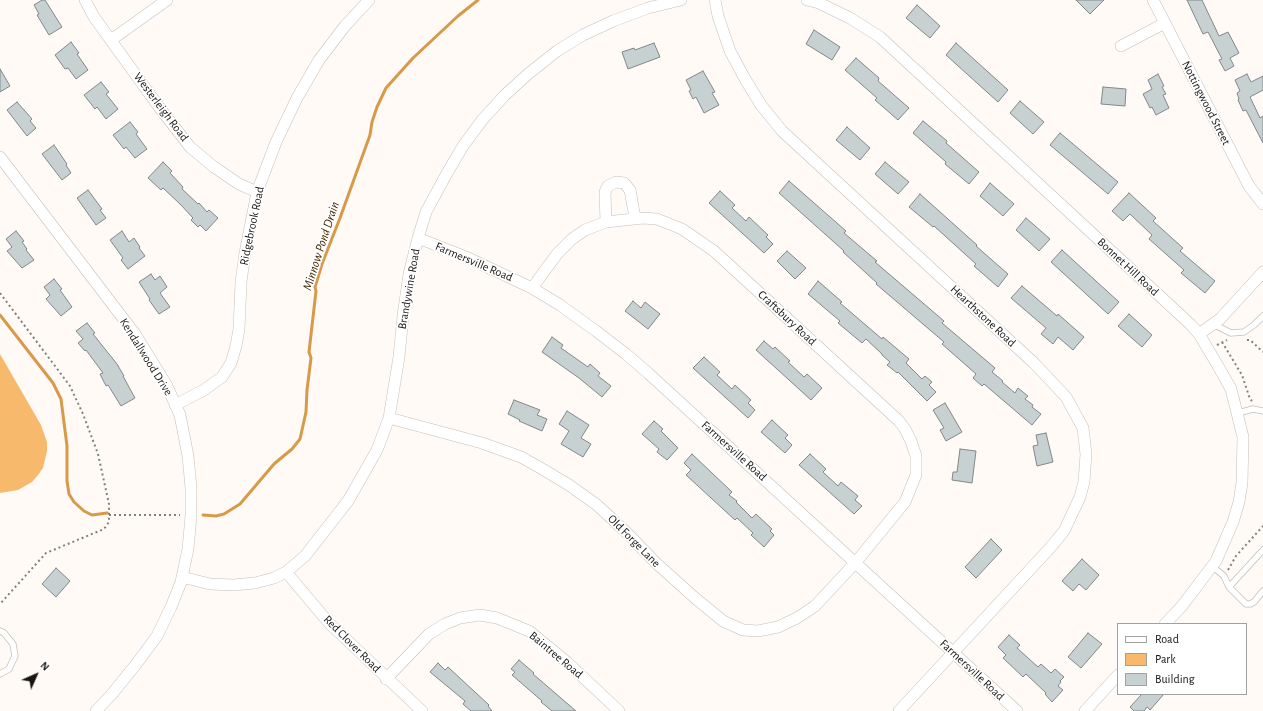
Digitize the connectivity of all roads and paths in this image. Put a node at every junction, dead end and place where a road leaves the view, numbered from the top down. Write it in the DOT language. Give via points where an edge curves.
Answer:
graph roads {
  1 [pos="85,0"];
  2 [pos="167,0"];
  3 [pos="369,0"];
  4 [pos="681,0"];
  5 [pos="715,0"];
  6 [pos="807,0"];
  7 [pos="1153,0"];
  8 [pos="1165,23"];
  9 [pos="111,40"];
  10 [pos="1121,46"];
  11 [pos="0,157"];
  12 [pos="257,192"];
  13 [pos="1263,204"];
  14 [pos="635,218"];
  15 [pos="606,222"];
  16 [pos="418,238"];
  17 [pos="1263,272"];
  18 [pos="532,288"];
  19 [pos="0,293"];
  20 [pos="1263,316"];
  21 [pos="1213,324"];
  22 [pos="1199,334"];
  23 [pos="1234,340"];
  24 [pos="1242,340"];
  25 [pos="1222,342"];
  26 [pos="1209,350"];
  27 [pos="1263,352"];
  28 [pos="1254,402"];
  29 [pos="175,406"];
  30 [pos="1263,411"];
  31 [pos="1238,413"];
  32 [pos="389,418"];
  33 [pos="109,515"];
  34 [pos="191,516"];
  35 [pos="1263,526"];
  36 [pos="1263,550"];
  37 [pos="856,562"];
  38 [pos="1212,566"];
  39 [pos="286,572"];
  40 [pos="1224,576"];
  41 [pos="182,578"];
  42 [pos="1229,587"];
  43 [pos="1263,592"];
  44 [pos="0,604"];
  45 [pos="1166,623"];
  46 [pos="0,631"];
  47 [pos="954,652"];
  48 [pos="0,674"];
  49 [pos="1117,676"];
  50 [pos="386,679"];
  51 [pos="96,711"];
  52 [pos="422,711"];
  53 [pos="619,711"];
  54 [pos="899,711"];
  55 [pos="1017,711"];
  56 [pos="1085,711"];
  1 -- 9 [label="street, Westerleigh Road"];
  2 -- 9 [label="street"];
  3 -- 12 [label="street, Ridgebrook Road" via="319,60 276,142"];
  4 -- 16 [label="street, Brandywine Road" via="648,8 583,35 528,74 483,119 462,146 426,212"];
  5 -- 47 [label="street, Hearthstone Road" via="730,51 744,79 782,131 1034,363 1066,397 1083,428 1086,454 1084,482 1064,531"];
  6 -- 22 [label="street, Bonnet Hill Road" via="850,18 880,38"];
  7 -- 8 [label="street, Nottingwood Street"];
  8 -- 10 [label="street"];
  8 -- 13 [label="street, Nottingwood Street" via="1249,186"];
  9 -- 12 [label="street, Westerleigh Road" via="190,147 239,184"];
  11 -- 29 [label="street, Kendallwood Drive" via="135,334 167,386"];
  12 -- 29 [label="street, Ridgebrook Road" via="241,282 239,329 230,362 222,377"];
  14 -- 15 [label="street, Craftsbury Road"];
  14 -- 15 [label="street" via="630,190 624,183 616,182 608,186 605,192"];
  14 -- 37 [label="street, Craftsbury Road" via="657,219 682,229 714,251 905,429 916,456 916,475 905,502"];
  15 -- 18 [label="street, Craftsbury Road" via="585,230 572,239 557,254"];
  16 -- 18 [label="street, Farmersville Road"];
  16 -- 32 [label="street, Brandywine Road" via="409,274"];
  17 -- 21 [label="street"];
  18 -- 37 [label="street, Farmersville Road" via="596,331 648,373"];
  19 -- 33 [label="path" via="70,386 98,454"];
  20 -- 21 [label="lane" via="1244,332 1230,333"];
  21 -- 22 [label="street"];
  22 -- 26 [label="street, Bonnet Hill Road"];
  23 -- 25 [label="path"];
  24 -- 27 [label="path" via="1250,340"];
  25 -- 26 [label="path"];
  25 -- 28 [label="path" via="1242,375 1250,399"];
  26 -- 31 [label="street, Bonnet Hill Road" via="1231,390"];
  29 -- 34 [label="street, Kendallwood Drive" via="180,415 188,456"];
  30 -- 31 [label="lane" via="1253,409"];
  31 -- 38 [label="street, Bonnet Hill Road" via="1243,437 1239,502 1226,541"];
  32 -- 37 [label="street, Old Forge Lane" via="482,443 521,457 544,470 597,505 695,598 724,621 743,630 758,631 797,618 815,606"];
  32 -- 39 [label="street, Brandywine Road" via="377,450 348,501 305,556"];
  33 -- 34 [label="path"];
  33 -- 44 [label="path" via="109,522 105,528 46,553"];
  34 -- 41 [label="street, Kendallwood Drive"];
  35 -- 40 [label="path" via="1236,556"];
  36 -- 42 [label="lane"];
  37 -- 47 [label="street, Farmersville Road"];
  38 -- 40 [label="lane"];
  38 -- 45 [label="street, Bonnet Hill Road"];
  39 -- 41 [label="street, Brandywine Road" via="255,583 233,585 210,584"];
  39 -- 50 [label="street, Red Clover Road" via="329,623"];
  40 -- 42 [label="lane"];
  41 -- 51 [label="street, Kendallwood Drive" via="156,636 137,664"];
  42 -- 43 [label="lane" via="1246,604 1254,602"];
  46 -- 48 [label="lane" via="13,644 15,656 9,669"];
  47 -- 54 [label="street"];
  47 -- 55 [label="street, Farmersville Road"];
  49 -- 56 [label="street"];
  50 -- 52 [label="street, Red Clover Road"];
  50 -- 53 [label="street, Baintree Road" via="429,634 460,618 480,615 497,618 529,631"];
}
